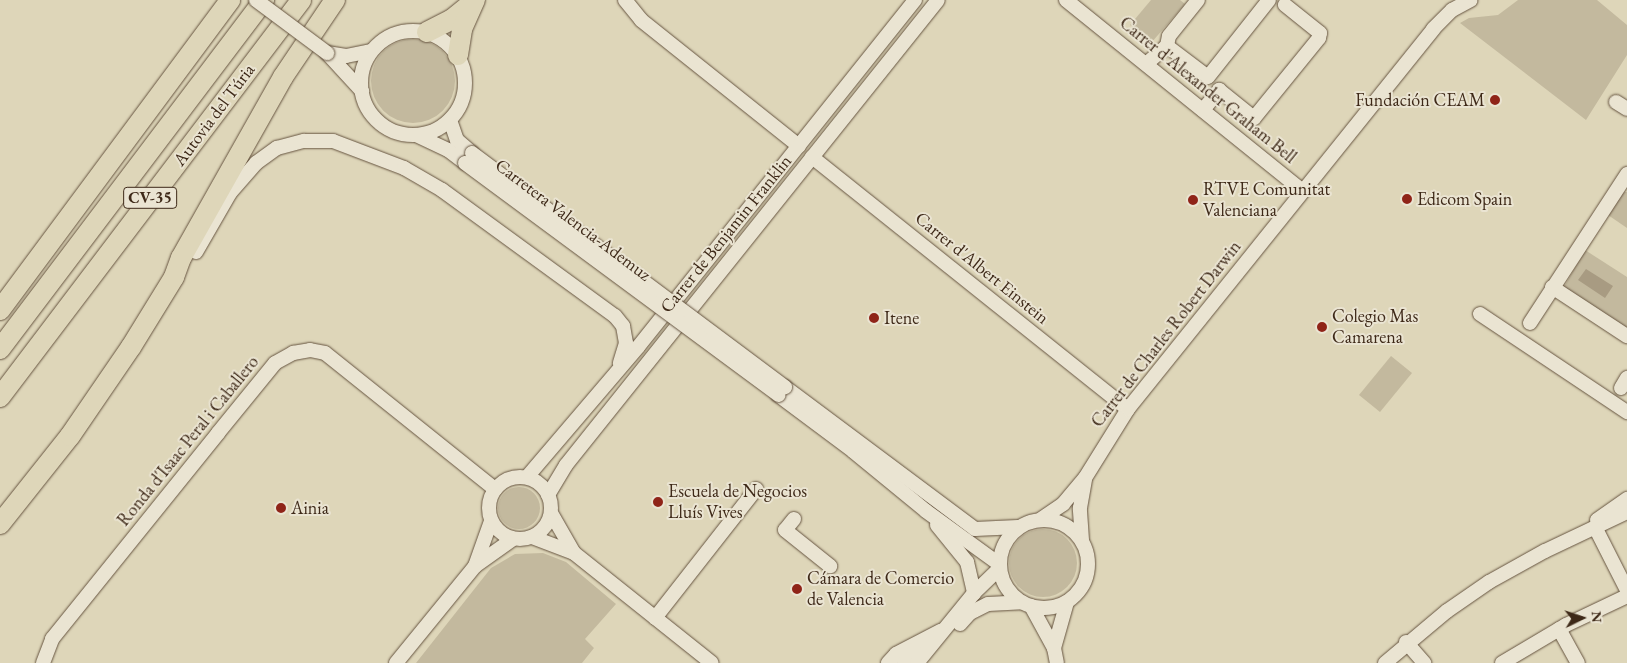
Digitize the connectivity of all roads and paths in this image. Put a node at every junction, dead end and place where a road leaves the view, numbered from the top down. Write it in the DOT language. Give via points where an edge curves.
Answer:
graph roads {
  1 [pos="230,0"];
  2 [pos="256,0"];
  3 [pos="264,0"];
  4 [pos="301,0"];
  5 [pos="334,0"];
  6 [pos="625,0"];
  7 [pos="915,0"];
  8 [pos="938,0"];
  9 [pos="1066,0"];
  10 [pos="1198,0"];
  11 [pos="1269,0"];
  12 [pos="1446,0"];
  13 [pos="1471,0"];
  14 [pos="474,1"];
  15 [pos="1285,5"];
  16 [pos="1433,29"];
  17 [pos="428,32"];
  18 [pos="1167,46"];
  19 [pos="371,51"];
  20 [pos="327,53"];
  21 [pos="458,55"];
  22 [pos="1146,64"];
  23 [pos="362,91"];
  24 [pos="1203,110"];
  25 [pos="450,120"];
  26 [pos="415,135"];
  27 [pos="799,146"];
  28 [pos="812,157"];
  29 [pos="468,158"];
  30 [pos="1625,180"];
  31 [pos="1303,191"];
  32 [pos="174,277"];
  33 [pos="1552,287"];
  34 [pos="0,310"];
  35 [pos="1480,314"];
  36 [pos="1530,323"];
  37 [pos="1627,336"];
  38 [pos="0,349"];
  39 [pos="618,369"];
  40 [pos="781,391"];
  41 [pos="0,397"];
  42 [pos="1128,409"];
  43 [pos="1627,412"];
  44 [pos="527,477"];
  45 [pos="1086,478"];
  46 [pos="495,489"];
  47 [pos="756,489"];
  48 [pos="548,494"];
  49 [pos="1627,498"];
  50 [pos="926,511"];
  51 [pos="1627,512"];
  52 [pos="551,513"];
  53 [pos="794,519"];
  54 [pos="1041,519"];
  55 [pos="491,521"];
  56 [pos="0,524"];
  57 [pos="1018,527"];
  58 [pos="1588,530"];
  59 [pos="532,537"];
  60 [pos="513,539"];
  61 [pos="1082,540"];
  62 [pos="574,553"];
  63 [pos="475,566"];
  64 [pos="830,566"];
  65 [pos="1000,566"];
  66 [pos="1626,588"];
  67 [pos="974,592"];
  68 [pos="1067,602"];
  69 [pos="1026,604"];
  70 [pos="655,618"];
  71 [pos="946,628"];
  72 [pos="1559,629"];
  73 [pos="924,639"];
  74 [pos="1406,642"];
  75 [pos="1054,648"];
  76 [pos="1508,661"];
  77 [pos="43,663"];
  78 [pos="396,663"];
  79 [pos="712,663"];
  80 [pos="888,663"];
  81 [pos="904,663"];
  82 [pos="917,663"];
  83 [pos="928,663"];
  84 [pos="1057,663"];
  85 [pos="1385,663"];
  86 [pos="1424,663"];
  87 [pos="1578,663"];
  1 -- 34 [label="highway"];
  2 -- 20 [label="street, bridge"];
  3 -- 38 [label="highway, Autovia del Túria / CV-35"];
  4 -- 41 [label="highway, Autovia del Túria / CV-35"];
  5 -- 32 [label="highway" via="283,77"];
  6 -- 27 [label="street" via="641,20"];
  7 -- 27 [label="street, Carrer de Benjamin Franklin"];
  8 -- 28 [label="street, Carrer de Benjamin Franklin"];
  9 -- 22 [label="street, Carrer d'Alexander Graham Bell"];
  10 -- 18 [label="street" via="1169,36"];
  11 -- 18 [label="street" via="1208,77"];
  12 -- 16 [label="street, Carrer de Charles Robert Darwin"];
  13 -- 16 [label="street, Carrer de Charles Robert Darwin" via="1452,10"];
  14 -- 17 [label="highway" via="451,20"];
  14 -- 21 [label="highway" via="462,29"];
  15 -- 24 [label="street" via="1320,33 1319,38 1254,118 1219,90"];
  16 -- 31 [label="street, Carrer de Charles Robert Darwin"];
  17 -- 19 [label="street" via="397,33"];
  17 -- 21 [label="street" via="439,37"];
  18 -- 22 [label="street"];
  19 -- 20 [label="street" via="346,56"];
  19 -- 23 [label="street" via="364,63"];
  20 -- 23 [label="street"];
  21 -- 25 [label="street" via="464,71 465,89 460,106"];
  22 -- 24 [label="street, Carrer d'Alexander Graham Bell"];
  23 -- 26 [label="street" via="366,106 386,128"];
  24 -- 31 [label="street, Carrer d'Alexander Graham Bell"];
  25 -- 26 [label="street" via="434,131"];
  25 -- 29 [label="street, Carretera Valencia-Ademuz"];
  26 -- 29 [label="street, Carretera Valencia-Ademuz"];
  27 -- 39 [label="street, Carrer de Benjamin Franklin"];
  28 -- 42 [label="street, Carrer d'Albert Einstein"];
  28 -- 48 [label="street, Carrer de Benjamin Franklin" via="566,465"];
  29 -- 40 [label="street, Carretera Valencia-Ademuz, bridge"];
  30 -- 33 [label="street"];
  31 -- 42 [label="street, Carrer de Charles Robert Darwin"];
  32 -- 39 [label="street" via="190,261 230,193 256,163 277,148 295,143 333,141 404,168 442,190 615,316 623,326 626,343"];
  32 -- 56 [label="highway" via="70,436"];
  33 -- 36 [label="street"];
  33 -- 37 [label="street"];
  35 -- 43 [label="street"];
  39 -- 44 [label="street, Carrer de Benjamin Franklin"];
  40 -- 50 [label="street"];
  40 -- 57 [label="street" via="975,530"];
  42 -- 45 [label="street, Carrer de Charles Robert Darwin"];
  44 -- 46 [label="street" via="509,478"];
  44 -- 48 [label="street"];
  45 -- 54 [label="street, Carrer de Charles Robert Darwin" via="1063,504"];
  45 -- 61 [label="street, Carrer de Charles Robert Darwin" via="1080,508"];
  46 -- 55 [label="street" via="489,505"];
  46 -- 77 [label="street, Ronda d'Isaac Peral i Caballero" via="325,353 310,350 293,353 275,363 218,433 52,639"];
  47 -- 70 [label="street"];
  48 -- 52 [label="street"];
  49 -- 58 [label="street"];
  50 -- 65 [label="street"];
  50 -- 67 [label="street" via="967,562"];
  51 -- 58 [label="street"];
  52 -- 59 [label="street" via="541,532"];
  52 -- 62 [label="street"];
  53 -- 64 [label="street" via="785,530"];
  54 -- 57 [label="street"];
  54 -- 61 [label="street" via="1064,524"];
  55 -- 60 [label="street" via="496,529"];
  55 -- 63 [label="street"];
  57 -- 65 [label="street" via="1008,537"];
  58 -- 66 [label="street"];
  58 -- 74 [label="street" via="1489,582"];
  59 -- 60 [label="street"];
  59 -- 62 [label="street"];
  60 -- 63 [label="street"];
  61 -- 68 [label="street" via="1088,567 1077,593"];
  62 -- 70 [label="street"];
  63 -- 78 [label="street"];
  65 -- 67 [label="street"];
  65 -- 69 [label="street" via="1011,593"];
  66 -- 72 [label="street"];
  67 -- 71 [label="street"];
  68 -- 69 [label="street" via="1055,606"];
  68 -- 75 [label="street"];
  69 -- 75 [label="street"];
  69 -- 83 [label="street" via="988,604 970,613"];
  70 -- 79 [label="street"];
  71 -- 73 [label="street"];
  71 -- 82 [label="street"];
  72 -- 76 [label="street"];
  72 -- 87 [label="street"];
  73 -- 80 [label="street" via="896,654"];
  73 -- 81 [label="street"];
  74 -- 85 [label="street"];
  74 -- 86 [label="street"];
  75 -- 84 [label="street"];
}
